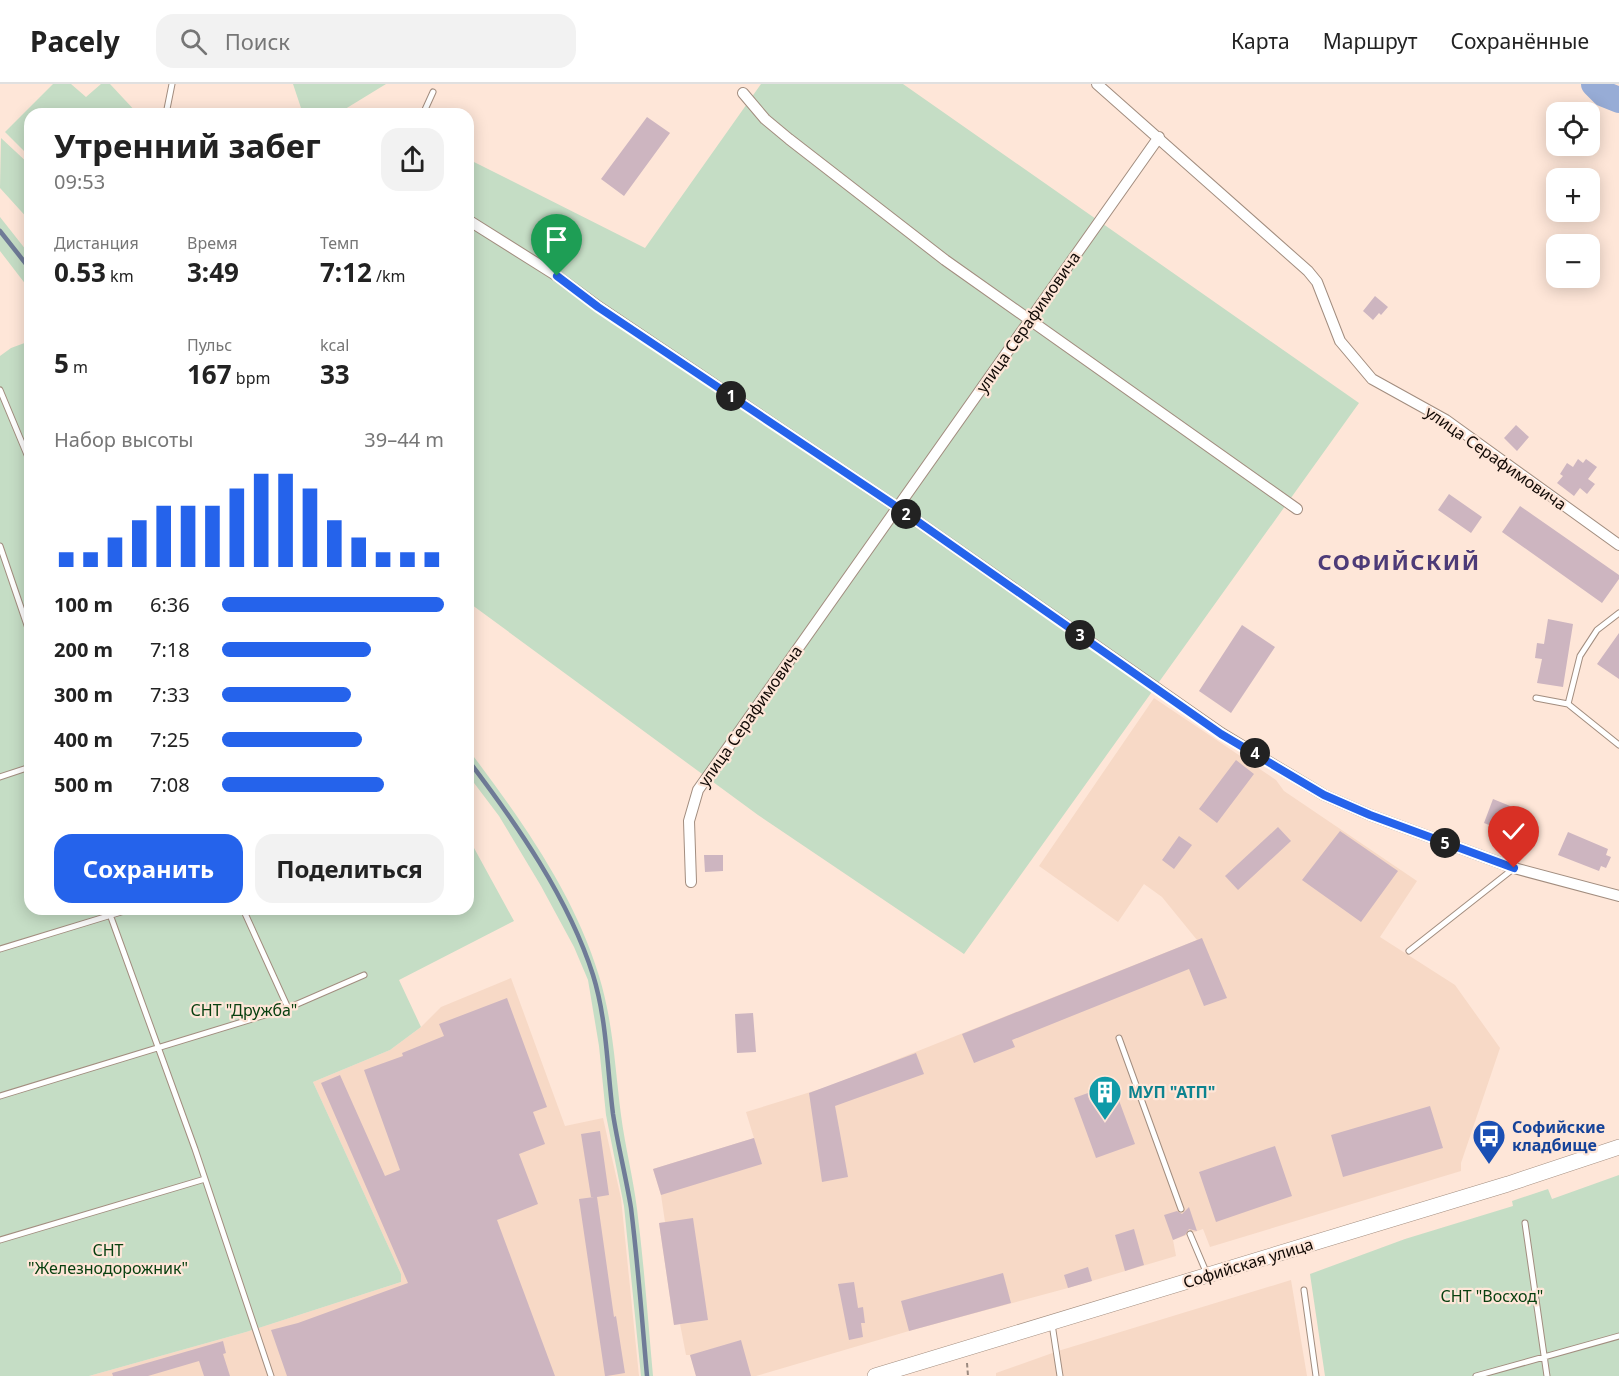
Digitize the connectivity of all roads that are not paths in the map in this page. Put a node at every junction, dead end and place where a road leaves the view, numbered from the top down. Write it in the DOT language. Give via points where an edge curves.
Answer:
graph roads {
  1 [pos="172,84"];
  2 [pos="1097,84"];
  3 [pos="433,92"];
  4 [pos="743,93"];
  5 [pos="167,108"];
  6 [pos="426,108"];
  7 [pos="1159,137"];
  8 [pos="474,224"];
  9 [pos="1030,320"];
  10 [pos="0,390"];
  11 [pos="24,448"];
  12 [pos="897,507"];
  13 [pos="1297,509"];
  14 [pos="1619,544"];
  15 [pos="0,546"];
  16 [pos="1619,614"];
  17 [pos="24,616"];
  18 [pos="1536,698"];
  19 [pos="1568,704"];
  20 [pos="1619,745"];
  21 [pos="24,769"];
  22 [pos="0,777"];
  23 [pos="1514,868"];
  24 [pos="691,882"];
  25 [pos="1619,896"];
  26 [pos="100,915"];
  27 [pos="110,915"];
  28 [pos="246,915"];
  29 [pos="0,949"];
  30 [pos="1409,951"];
  31 [pos="364,975"];
  32 [pos="288,1008"];
  33 [pos="1119,1038"];
  34 [pos="158,1048"];
  35 [pos="0,1096"];
  36 [pos="1619,1147"];
  37 [pos="205,1179"];
  38 [pos="1180,1209"];
  39 [pos="1525,1223"];
  40 [pos="1190,1234"];
  41 [pos="0,1240"];
  42 [pos="1208,1275"];
  43 [pos="1304,1290"];
  44 [pos="1052,1322"];
  45 [pos="1619,1336"];
  46 [pos="1545,1357"];
  47 [pos="271,1376"];
  48 [pos="875,1376"];
  49 [pos="1060,1376"];
  50 [pos="1316,1376"];
  51 [pos="1476,1376"];
  52 [pos="1547,1376"];
  1 -- 5 [label="lane"];
  2 -- 7 [label="street, улица Серафимовича"];
  3 -- 6 [label="lane"];
  4 -- 9 [label="street" via="789,139 945,260"];
  7 -- 9 [label="street, улица Серафимовича"];
  7 -- 14 [label="street, улица Серафимовича" via="1308,271 1317,282 1340,341 1372,379 1446,420"];
  8 -- 12 [label="street"];
  9 -- 12 [label="street, улица Серафимовича"];
  9 -- 13 [label="street"];
  10 -- 11 [label="lane"];
  12 -- 23 [label="street" via="1221,734 1324,795"];
  12 -- 24 [label="street, улица Серафимовича" via="698,790 689,821"];
  15 -- 17 [label="lane"];
  16 -- 19 [label="lane" via="1597,630 1580,656"];
  18 -- 19 [label="lane"];
  19 -- 20 [label="lane"];
  21 -- 22 [label="lane"];
  23 -- 25 [label="street"];
  23 -- 30 [label="lane"];
  26 -- 29 [label="lane"];
  27 -- 34 [label="lane"];
  28 -- 32 [label="lane"];
  31 -- 32 [label="lane"];
  32 -- 34 [label="lane"];
  33 -- 38 [label="lane"];
  34 -- 35 [label="lane"];
  34 -- 37 [label="lane"];
  36 -- 42 [label="main road, Софийская улица"];
  37 -- 41 [label="lane"];
  37 -- 47 [label="lane"];
  39 -- 46 [label="lane"];
  40 -- 42 [label="lane"];
  42 -- 44 [label="main road, Софийская улица"];
  43 -- 50 [label="lane"];
  44 -- 48 [label="main road, Софийская улица"];
  44 -- 49 [label="lane"];
  45 -- 46 [label="lane"];
  46 -- 51 [label="lane"];
  46 -- 52 [label="lane"];
}
